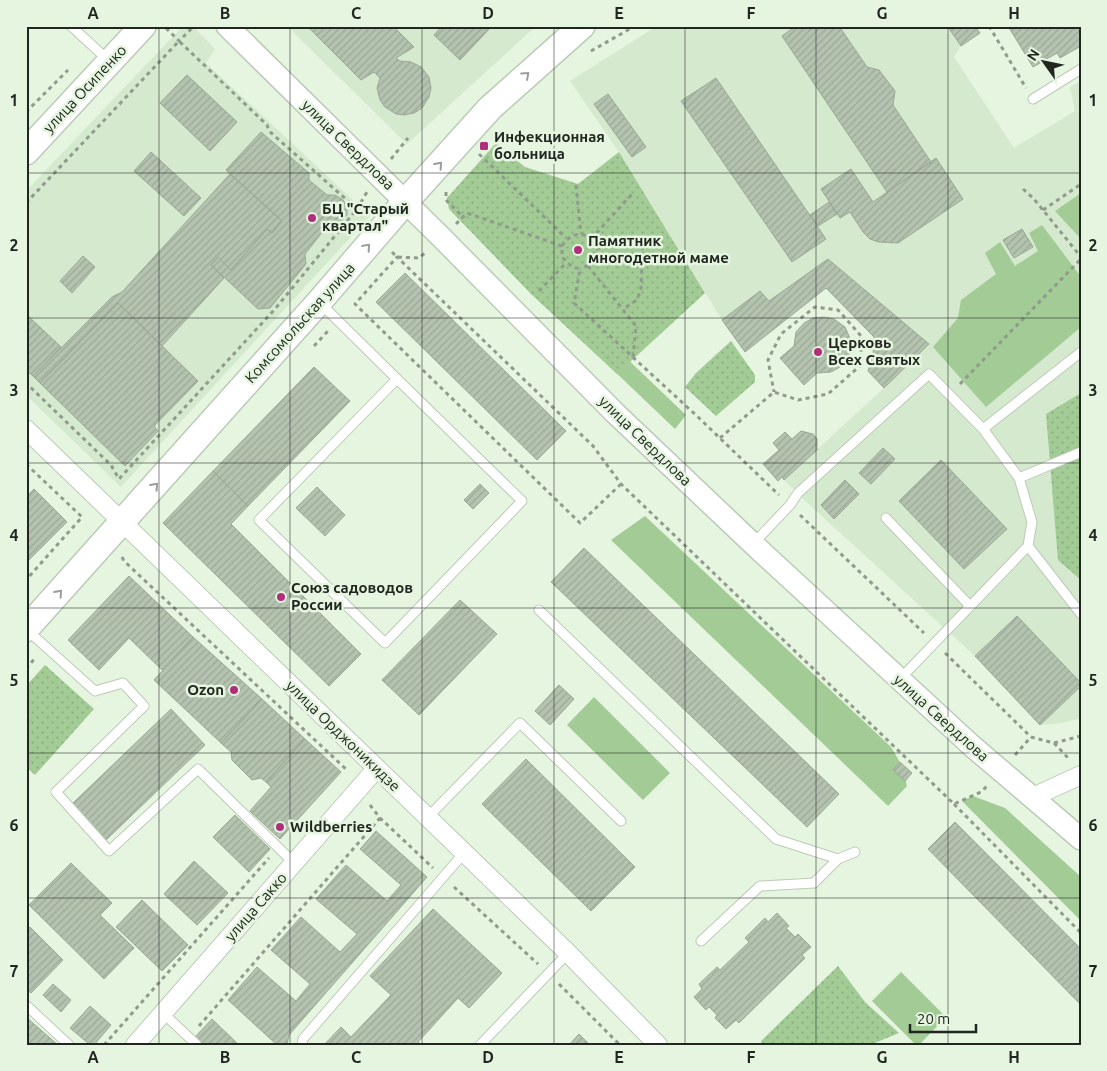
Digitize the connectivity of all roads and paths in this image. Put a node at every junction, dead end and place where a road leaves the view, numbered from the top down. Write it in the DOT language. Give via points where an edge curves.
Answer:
graph roads {
  1 [pos="71,26"];
  2 [pos="143,26"];
  3 [pos="164,26"];
  4 [pos="194,26"];
  5 [pos="227,26"];
  6 [pos="582,26"];
  7 [pos="635,26"];
  8 [pos="988,26"];
  9 [pos="179,41"];
  10 [pos="585,55"];
  11 [pos="110,62"];
  12 [pos="1081,68"];
  13 [pos="1033,99"];
  14 [pos="485,147"];
  15 [pos="26,152"];
  16 [pos="479,154"];
  17 [pos="473,160"];
  18 [pos="1081,184"];
  19 [pos="576,185"];
  20 [pos="452,186"];
  21 [pos="1023,189"];
  22 [pos="633,193"];
  23 [pos="406,201"];
  24 [pos="26,203"];
  25 [pos="1043,210"];
  26 [pos="581,234"];
  27 [pos="566,238"];
  28 [pos="591,239"];
  29 [pos="562,246"];
  30 [pos="596,249"];
  31 [pos="1081,258"];
  32 [pos="566,263"];
  33 [pos="588,266"];
  34 [pos="580,269"];
  35 [pos="539,291"];
  36 [pos="319,302"];
  37 [pos="622,309"];
  38 [pos="1081,352"];
  39 [pos="633,357"];
  40 [pos="397,379"];
  41 [pos="26,383"];
  42 [pos="774,392"];
  43 [pos="948,396"];
  44 [pos="26,429"];
  45 [pos="983,429"];
  46 [pos="720,438"];
  47 [pos="1081,452"];
  48 [pos="26,464"];
  49 [pos="1019,478"];
  50 [pos="622,484"];
  51 [pos="790,505"];
  52 [pos="886,518"];
  53 [pos="122,522"];
  54 [pos="753,544"];
  55 [pos="1028,546"];
  56 [pos="26,580"];
  57 [pos="970,606"];
  58 [pos="539,610"];
  59 [pos="1081,614"];
  60 [pos="26,629"];
  61 [pos="935,643"];
  62 [pos="899,680"];
  63 [pos="1081,736"];
  64 [pos="1031,737"];
  65 [pos="376,769"];
  66 [pos="347,770"];
  67 [pos="1002,771"];
  68 [pos="1081,776"];
  69 [pos="341,777"];
  70 [pos="1033,798"];
  71 [pos="954,804"];
  72 [pos="380,818"];
  73 [pos="427,818"];
  74 [pos="621,821"];
  75 [pos="1081,839"];
  76 [pos="278,848"];
  77 [pos="855,852"];
  78 [pos="464,853"];
  79 [pos="838,859"];
  80 [pos="294,863"];
  81 [pos="1081,932"];
  82 [pos="701,942"];
  83 [pos="568,953"];
  84 [pos="26,1005"];
  85 [pos="164,1013"];
  86 [pos="189,1037"];
  87 [pos="69,1045"];
  88 [pos="104,1045"];
  89 [pos="135,1045"];
  90 [pos="197,1045"];
  91 [pos="302,1045"];
  92 [pos="480,1045"];
  93 [pos="658,1045"];
  1 -- 11 [label="lane"];
  2 -- 11 [label="main road, улица Осипенко"];
  3 -- 9 [label="path"];
  4 -- 9 [label="path"];
  5 -- 23 [label="street, улица Свердлова"];
  23 -- 6 [label="main road, Комсомольская улица, one-way" via="490,108"];
  7 -- 10 [label="path"];
  8 -- 13 [label="path"];
  9 -- 24 [label="path"];
  9 -- 41 [label="path" via="267,126 268,131 357,209 275,309 119,479 111,465"];
  11 -- 15 [label="main road, улица Осипенко"];
  12 -- 13 [label="lane"];
  14 -- 16 [label="path"];
  16 -- 17 [label="path"];
  16 -- 27 [label="path"];
  18 -- 25 [label="path"];
  19 -- 26 [label="path"];
  20 -- 29 [label="path" via="446,192 446,200 463,217 466,213"];
  21 -- 25 [label="path"];
  22 -- 28 [label="path"];
  36 -- 23 [label="main road, Комсомольская улица, one-way"];
  23 -- 54 [label="street, улица Свердлова" via="615,413"];
  25 -- 31 [label="path"];
  26 -- 27 [label="path"];
  26 -- 28 [label="path"];
  27 -- 29 [label="path"];
  28 -- 30 [label="path"];
  29 -- 32 [label="path" via="562,257"];
  30 -- 33 [label="path"];
  30 -- 37 [label="path" via="643,238 641,289 637,300"];
  31 -- 43 [label="path"];
  32 -- 34 [label="path"];
  32 -- 35 [label="path"];
  33 -- 34 [label="path"];
  33 -- 37 [label="path"];
  34 -- 39 [label="path" via="574,304"];
  36 -- 40 [label="lane"];
  53 -- 36 [label="main road, Комсомольская улица, one-way"];
  37 -- 39 [label="path" via="636,326"];
  38 -- 45 [label="lane"];
  39 -- 46 [label="path"];
  40 -- 40 [label="lane" via="259,520 385,643 522,501"];
  42 -- 42 [label="path" via="798,400 828,394 861,365 861,336 838,310 815,307 781,334 768,360"];
  42 -- 46 [label="path"];
  43 -- 45 [label="lane"];
  43 -- 51 [label="lane" via="929,374 798,493"];
  44 -- 53 [label="street, улица Орджоникидзе"];
  45 -- 49 [label="lane"];
  46 -- 51 [label="path"];
  47 -- 49 [label="lane"];
  48 -- 56 [label="path" via="82,517"];
  49 -- 55 [label="lane" via="1032,522"];
  50 -- 50 [label="path" via="580,523 355,304 397,257 592,446"];
  50 -- 71 [label="path"];
  51 -- 54 [label="lane"];
  51 -- 61 [label="path"];
  52 -- 57 [label="lane"];
  60 -- 53 [label="main road, Комсомольская улица, one-way"];
  53 -- 65 [label="street, улица Орджоникидзе"];
  54 -- 62 [label="street, улица Свердлова"];
  55 -- 57 [label="lane"];
  55 -- 59 [label="lane"];
  57 -- 61 [label="lane"];
  58 -- 79 [label="lane" via="776,839"];
  60 -- 76 [label="lane" via="95,691 123,683 144,706 56,792 109,851 198,769"];
  61 -- 62 [label="lane"];
  61 -- 64 [label="path"];
  62 -- 67 [label="street, улица Свердлова"];
  63 -- 64 [label="path" via="1054,743"];
  64 -- 67 [label="path"];
  65 -- 73 [label="street, улица Орджоникидзе"];
  65 -- 80 [label="street, улица Сакко"];
  66 -- 69 [label="path"];
  67 -- 70 [label="street, улица Свердлова"];
  67 -- 71 [label="path" via="981,792"];
  68 -- 70 [label="street"];
  70 -- 75 [label="street, улица Свердлова"];
  71 -- 81 [label="path"];
  72 -- 86 [label="path"];
  73 -- 74 [label="lane" via="520,723"];
  73 -- 78 [label="street, улица Орджоникидзе"];
  76 -- 80 [label="lane"];
  76 -- 88 [label="path"];
  77 -- 79 [label="lane"];
  78 -- 83 [label="street, улица Орджоникидзе"];
  78 -- 91 [label="lane" via="303,1039"];
  79 -- 82 [label="lane" via="814,883 760,886"];
  80 -- 85 [label="street, улица Сакко"];
  83 -- 92 [label="lane"];
  83 -- 93 [label="street, улица Орджоникидзе"];
  84 -- 87 [label="lane"];
  85 -- 86 [label="lane"];
  85 -- 89 [label="street, улица Сакко"];
  86 -- 90 [label="lane"];
}
